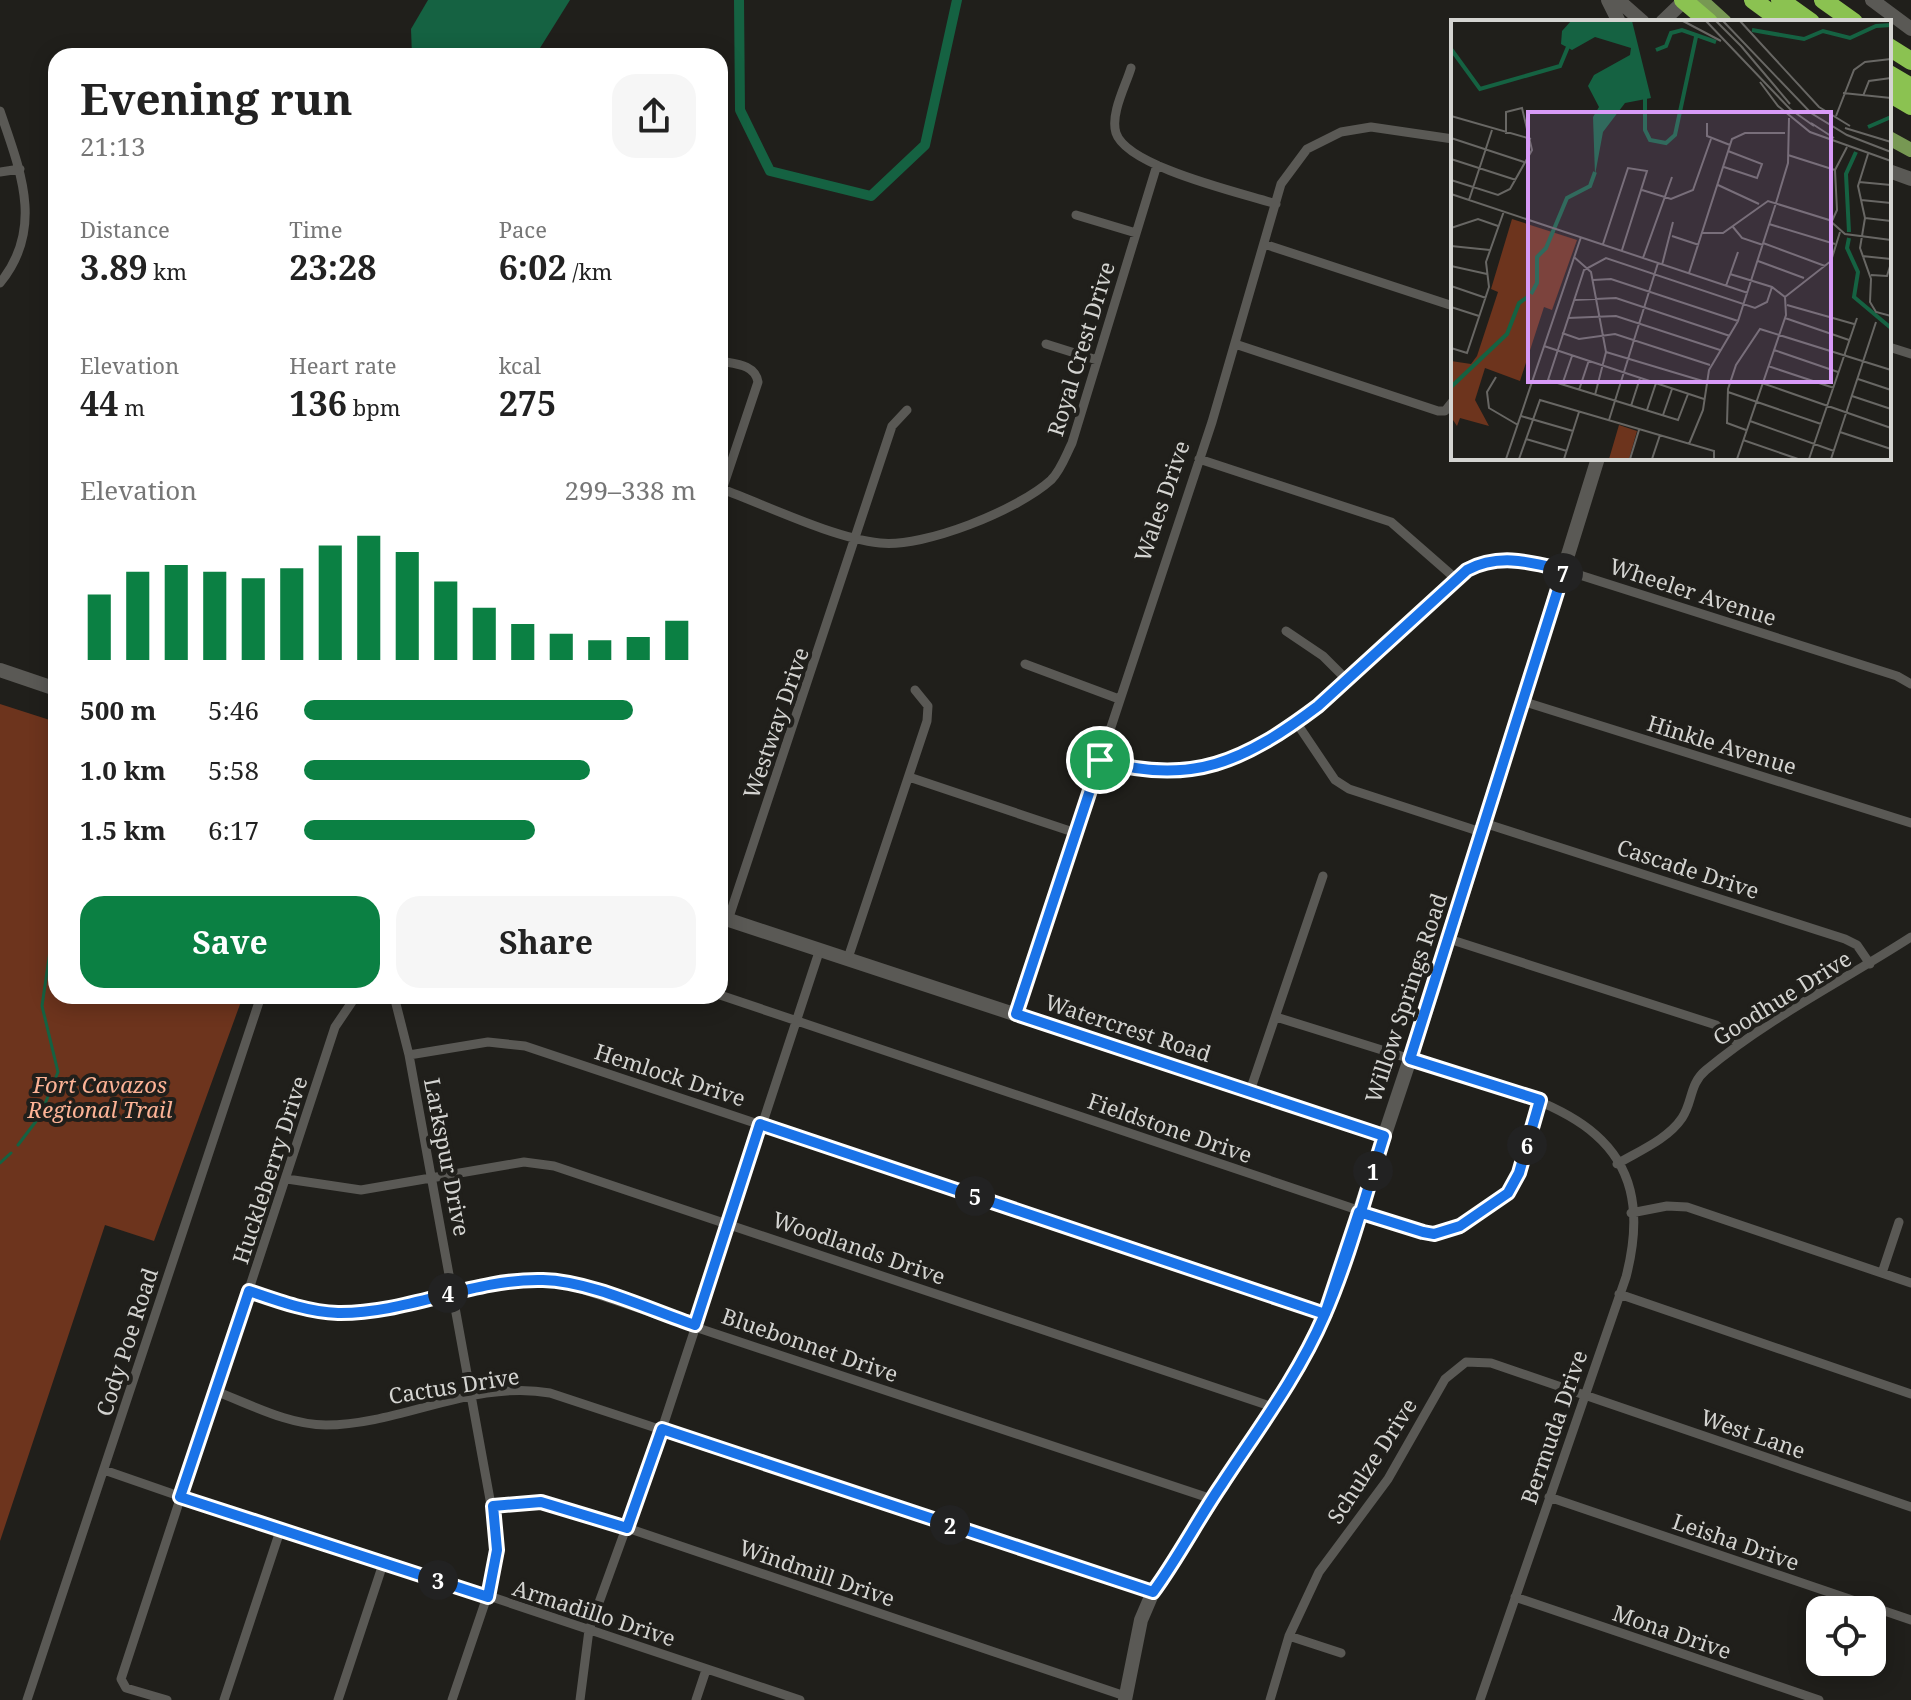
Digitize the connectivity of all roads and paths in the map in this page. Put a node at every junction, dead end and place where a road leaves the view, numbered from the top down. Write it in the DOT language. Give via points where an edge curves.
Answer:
graph roads {
  1 [pos="1608,0"];
  2 [pos="1618,0"];
  3 [pos="1684,0"];
  4 [pos="1701,0"];
  5 [pos="1753,0"];
  6 [pos="1780,0"];
  7 [pos="1823,0"];
  8 [pos="1872,0"];
  9 [pos="1851,19"];
  10 [pos="1618,20"];
  11 [pos="1641,20"];
  12 [pos="1665,20"];
  13 [pos="1707,20"];
  14 [pos="1723,20"];
  15 [pos="1780,20"];
  16 [pos="1808,20"];
  17 [pos="1911,29"];
  18 [pos="1891,40"];
  19 [pos="1891,48"];
  20 [pos="1911,51"];
  21 [pos="1911,61"];
  22 [pos="1131,68"];
  23 [pos="1891,75"];
  24 [pos="1911,87"];
  25 [pos="1891,94"];
  26 [pos="1911,106"];
  27 [pos="0,111"];
  28 [pos="1451,139"];
  29 [pos="1891,139"];
  30 [pos="1911,150"];
  31 [pos="1157,165"];
  32 [pos="20,169"];
  33 [pos="0,172"];
  34 [pos="1891,172"];
  35 [pos="1911,179"];
  36 [pos="1276,204"];
  37 [pos="1076,215"];
  38 [pos="1136,233"];
  39 [pos="1264,244"];
  40 [pos="0,283"];
  41 [pos="1451,305"];
  42 [pos="1046,344"];
  43 [pos="1235,344"];
  44 [pos="1891,348"];
  45 [pos="1911,354"];
  46 [pos="1097,360"];
  47 [pos="728,363"];
  48 [pos="1451,404"];
  49 [pos="907,410"];
  50 [pos="1199,459"];
  51 [pos="1597,460"];
  52 [pos="728,472"];
  53 [pos="728,495"];
  54 [pos="857,537"];
  55 [pos="1564,570"];
  56 [pos="1455,578"];
  57 [pos="1286,631"];
  58 [pos="1025,664"];
  59 [pos="0,670"];
  60 [pos="1347,680"];
  61 [pos="1911,684"];
  62 [pos="48,686"];
  63 [pos="915,690"];
  64 [pos="1119,699"];
  65 [pos="1522,701"];
  66 [pos="1296,722"];
  67 [pos="1100,760"];
  68 [pos="909,777"];
  69 [pos="1911,823"];
  70 [pos="1483,827"];
  71 [pos="1076,833"];
  72 [pos="1323,876"];
  73 [pos="728,907"];
  74 [pos="728,919"];
  75 [pos="1911,937"];
  76 [pos="1449,939"];
  77 [pos="820,949"];
  78 [pos="848,958"];
  79 [pos="1870,964"];
  80 [pos="728,998"];
  81 [pos="258,1004"];
  82 [pos="351,1004"];
  83 [pos="396,1004"];
  84 [pos="1016,1014"];
  85 [pos="1276,1017"];
  86 [pos="797,1020"];
  87 [pos="1738,1043"];
  88 [pos="409,1055"];
  89 [pos="1410,1059"];
  90 [pos="1250,1091"];
  91 [pos="1540,1100"];
  92 [pos="760,1124"];
  93 [pos="1384,1136"];
  94 [pos="1617,1164"];
  95 [pos="287,1179"];
  96 [pos="433,1180"];
  97 [pos="1359,1212"];
  98 [pos="1631,1213"];
  99 [pos="1899,1222"];
  100 [pos="729,1223"];
  101 [pos="1882,1273"];
  102 [pos="1911,1283"];
  103 [pos="249,1291"];
  104 [pos="454,1292"];
  105 [pos="1619,1294"];
  106 [pos="1325,1314"];
  107 [pos="695,1325"];
  108 [pos="215,1391"];
  109 [pos="1911,1394"];
  110 [pos="1583,1396"];
  111 [pos="472,1398"];
  112 [pos="1273,1407"];
  113 [pos="662,1429"];
  114 [pos="104,1470"];
  115 [pos="180,1497"];
  116 [pos="1549,1497"];
  117 [pos="1212,1499"];
  118 [pos="493,1506"];
  119 [pos="1911,1507"];
  120 [pos="627,1528"];
  121 [pos="280,1531"];
  122 [pos="384,1561"];
  123 [pos="1153,1592"];
  124 [pos="488,1597"];
  125 [pos="1515,1597"];
  126 [pos="1911,1620"];
  127 [pos="589,1630"];
  128 [pos="1289,1636"];
  129 [pos="1341,1653"];
  130 [pos="706,1670"];
  131 [pos="1125,1698"];
  132 [pos="27,1700"];
  133 [pos="167,1700"];
  134 [pos="224,1700"];
  135 [pos="338,1700"];
  136 [pos="452,1700"];
  137 [pos="580,1700"];
  138 [pos="696,1700"];
  139 [pos="800,1700"];
  140 [pos="1270,1700"];
  141 [pos="1480,1700"];
  142 [pos="1819,1700"];
  1 -- 10 [label="street"];
  2 -- 11 [label="street"];
  3 -- 12 [label="street"];
  3 -- 13 [label="highway"];
  4 -- 14 [label="main road"];
  5 -- 15 [label="highway"];
  6 -- 16 [label="highway"];
  7 -- 9 [label="highway"];
  8 -- 17 [label="street"];
  18 -- 20 [label="highway"];
  19 -- 21 [label="highway"];
  22 -- 31 [label="street" via="1115,121 1116,135"];
  23 -- 24 [label="highway"];
  25 -- 26 [label="highway"];
  27 -- 32 [label="street"];
  28 -- 36 [label="street, Wales Drive" via="1371,127 1331,135 1304,153 1281,184"];
  29 -- 30 [label="main road"];
  31 -- 36 [label="street"];
  31 -- 38 [label="street, Royal Crest Drive"];
  32 -- 33 [label="street"];
  32 -- 40 [label="street" via="25,234"];
  34 -- 35 [label="street"];
  36 -- 39 [label="street, Wales Drive"];
  37 -- 38 [label="street"];
  38 -- 46 [label="street, Royal Crest Drive"];
  39 -- 41 [label="street"];
  39 -- 43 [label="street, Wales Drive"];
  42 -- 46 [label="street"];
  43 -- 48 [label="street" via="1438,411"];
  43 -- 50 [label="street, Wales Drive"];
  44 -- 45 [label="street"];
  46 -- 54 [label="street, Royal Crest Drive" via="1072,443 1044,485 936,535 901,543"];
  47 -- 52 [label="street" via="749,367 758,382"];
  49 -- 54 [label="street, Westway Drive" via="892,426"];
  50 -- 56 [label="street" via="1391,522"];
  50 -- 64 [label="street, Wales Drive"];
  51 -- 55 [label="street, Willow Springs Road"];
  53 -- 54 [label="street, Royal Crest Drive"];
  54 -- 73 [label="street, Westway Drive"];
  55 -- 56 [label="street, Wheeler Avenue" via="1500,559"];
  55 -- 61 [label="street, Wheeler Avenue"];
  55 -- 65 [label="street, Willow Springs Road"];
  56 -- 60 [label="street, Wheeler Avenue"];
  57 -- 60 [label="street"];
  58 -- 64 [label="street"];
  59 -- 62 [label="street"];
  60 -- 66 [label="street, Wheeler Avenue"];
  63 -- 68 [label="street" via="928,706"];
  64 -- 67 [label="street, Wales Drive"];
  65 -- 69 [label="street, Hinkle Avenue"];
  65 -- 70 [label="street, Willow Springs Road"];
  66 -- 67 [label="street, Wheeler Avenue" via="1203,770 1152,772"];
  66 -- 70 [label="street, Cascade Drive" via="1335,780 1349,789"];
  67 -- 71 [label="street, Wales Drive"];
  68 -- 71 [label="street"];
  68 -- 78 [label="street"];
  70 -- 76 [label="street, Willow Springs Road"];
  70 -- 79 [label="street, Cascade Drive" via="1845,939 1857,945"];
  71 -- 84 [label="street, Wales Drive"];
  72 -- 85 [label="street"];
  74 -- 77 [label="street, Watercrest Road"];
  75 -- 79 [label="street, Goodhue Drive"];
  76 -- 87 [label="street" via="1716,1025"];
  76 -- 89 [label="street, Willow Springs Road"];
  77 -- 78 [label="street, Watercrest Road"];
  77 -- 86 [label="street"];
  78 -- 84 [label="street, Watercrest Road"];
  79 -- 87 [label="street, Goodhue Drive"];
  80 -- 86 [label="street, Fieldstone Drive"];
  81 -- 114 [label="street, Cody Poe Road"];
  82 -- 95 [label="street, Huckleberry Drive" via="335,1027"];
  83 -- 88 [label="street, Larkspur Drive"];
  84 -- 90 [label="street, Watercrest Road"];
  85 -- 89 [label="street, Bermuda Drive"];
  85 -- 90 [label="street"];
  86 -- 92 [label="street"];
  86 -- 97 [label="street, Fieldstone Drive"];
  87 -- 94 [label="street, Goodhue Drive" via="1699,1076 1684,1116 1671,1131"];
  88 -- 92 [label="street, Hemlock Drive" via="488,1042 525,1046"];
  88 -- 96 [label="street, Larkspur Drive"];
  89 -- 91 [label="street, Bermuda Drive"];
  89 -- 93 [label="street, Willow Springs Road"];
  90 -- 93 [label="street, Watercrest Road"];
  91 -- 94 [label="street, Bermuda Drive" via="1585,1123"];
  91 -- 97 [label="street, Fieldstone Drive" via="1508,1193 1460,1226 1434,1234"];
  92 -- 100 [label="street"];
  92 -- 106 [label="street, Hemlock Drive"];
  93 -- 97 [label="street, Willow Springs Road"];
  94 -- 98 [label="street, Bermuda Drive" via="1626,1180"];
  95 -- 96 [label="street, Woodlands Drive" via="361,1190"];
  95 -- 103 [label="street, Huckleberry Drive"];
  96 -- 100 [label="street, Woodlands Drive" via="524,1162 554,1166"];
  96 -- 104 [label="street, Larkspur Drive"];
  97 -- 106 [label="street, Willow Springs Road"];
  98 -- 101 [label="street" via="1687,1207"];
  98 -- 105 [label="street, Bermuda Drive" via="1630,1262"];
  99 -- 101 [label="street"];
  100 -- 107 [label="street"];
  100 -- 112 [label="street, Woodlands Drive"];
  101 -- 102 [label="street"];
  103 -- 104 [label="street, Bluebonnet Drive" via="337,1313"];
  103 -- 108 [label="street, Huckleberry Drive"];
  104 -- 107 [label="street, Bluebonnet Drive" via="557,1281"];
  104 -- 111 [label="street, Larkspur Drive"];
  105 -- 109 [label="street"];
  105 -- 110 [label="street, Bermuda Drive"];
  106 -- 112 [label="street, Willow Springs Road"];
  107 -- 113 [label="street"];
  107 -- 117 [label="street, Bluebonnet Drive"];
  108 -- 111 [label="street, Cactus Drive" via="284,1418 324,1425"];
  108 -- 115 [label="street, Huckleberry Drive"];
  110 -- 116 [label="street, Bermuda Drive"];
  110 -- 119 [label="street, West Lane"];
  110 -- 128 [label="street, Schulze Drive" via="1491,1363 1477,1360 1457,1366 1388,1479 1319,1572"];
  111 -- 113 [label="street, Cactus Drive" via="542,1391"];
  111 -- 118 [label="street, Larkspur Drive"];
  112 -- 117 [label="street, Willow Springs Road"];
  113 -- 120 [label="street"];
  113 -- 123 [label="street, Cactus Drive"];
  114 -- 115 [label="street, Armadillo Drive"];
  114 -- 132 [label="street, Cody Poe Road"];
  115 -- 121 [label="street, Armadillo Drive"];
  115 -- 133 [label="street, Huckleberry Drive" via="121,1679 126,1688"];
  116 -- 125 [label="street, Bermuda Drive"];
  116 -- 126 [label="street, Leisha Drive"];
  117 -- 123 [label="street, Willow Springs Road"];
  118 -- 120 [label="street, Windmill Drive" via="541,1502"];
  118 -- 124 [label="street, Larkspur Drive" via="497,1550"];
  120 -- 127 [label="street"];
  120 -- 131 [label="street, Windmill Drive"];
  121 -- 122 [label="street, Armadillo Drive"];
  121 -- 134 [label="street"];
  122 -- 124 [label="street, Armadillo Drive"];
  122 -- 135 [label="street"];
  123 -- 131 [label="street, Willow Springs Road" via="1141,1620"];
  124 -- 127 [label="street, Armadillo Drive"];
  124 -- 136 [label="street, Larkspur Drive"];
  125 -- 141 [label="street, Bermuda Drive"];
  125 -- 142 [label="street, Mona Drive"];
  127 -- 130 [label="street, Armadillo Drive"];
  127 -- 137 [label="street"];
  128 -- 129 [label="street"];
  128 -- 140 [label="street, Schulze Drive"];
  130 -- 138 [label="street"];
  130 -- 139 [label="street, Armadillo Drive"];
}
